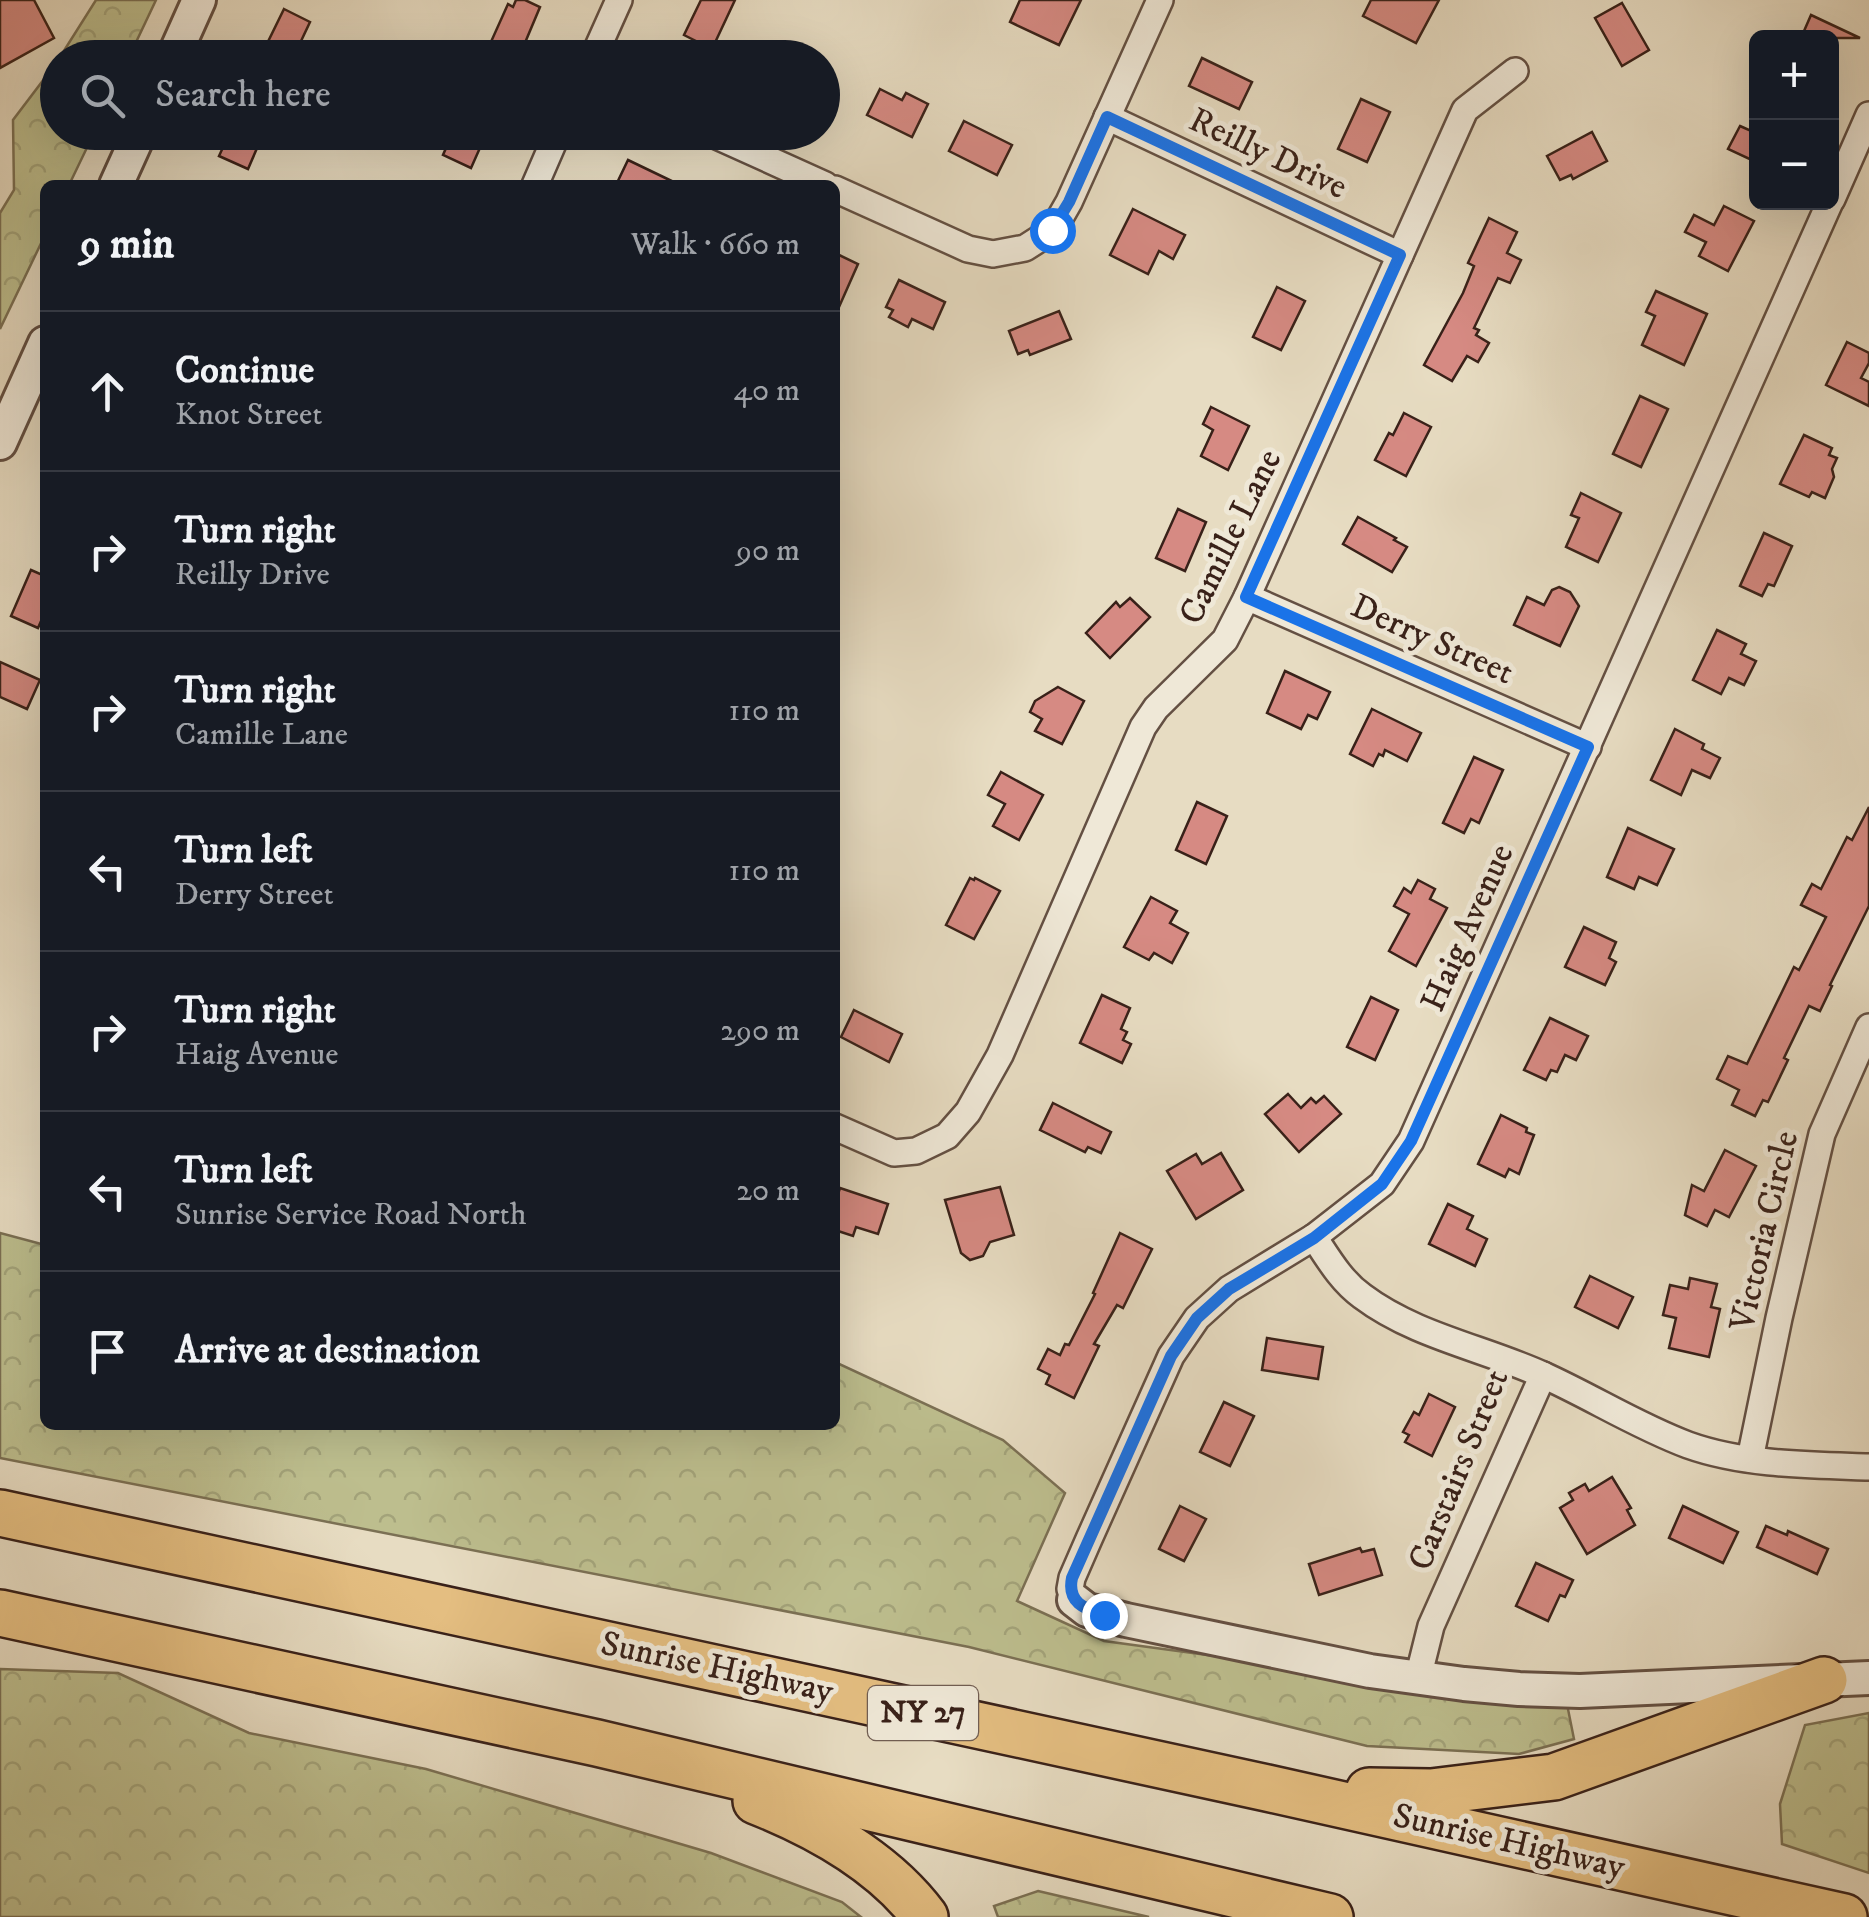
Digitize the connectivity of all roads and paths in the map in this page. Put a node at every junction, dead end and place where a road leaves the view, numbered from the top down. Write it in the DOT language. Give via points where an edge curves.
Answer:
graph roads {
  1 [pos="199,0"];
  2 [pos="619,0"];
  3 [pos="1160,0"];
  4 [pos="182,40"];
  5 [pos="600,40"];
  6 [pos="1515,71"];
  7 [pos="1869,115"];
  8 [pos="1107,117"];
  9 [pos="132,150"];
  10 [pos="550,150"];
  11 [pos="748,150"];
  12 [pos="118,180"];
  13 [pos="537,180"];
  14 [pos="814,180"];
  15 [pos="1839,183"];
  16 [pos="840,191"];
  17 [pos="1827,210"];
  18 [pos="1400,255"];
  19 [pos="40,365"];
  20 [pos="0,443"];
  21 [pos="1246,597"];
  22 [pos="1588,747"];
  23 [pos="1869,1027"];
  24 [pos="840,1129"];
  25 [pos="1314,1238"];
  26 [pos="1543,1375"];
  27 [pos="1750,1458"];
  28 [pos="1869,1468"];
  29 [pos="0,1512"];
  30 [pos="1074,1600"];
  31 [pos="0,1613"];
  32 [pos="1418,1678"];
  33 [pos="1869,1678"];
  34 [pos="1824,1680"];
  35 [pos="596,1743"];
  36 [pos="1267,1788"];
  37 [pos="925,1917"];
  38 [pos="1330,1917"];
  39 [pos="1844,1917"];
  1 -- 4 [label="street"];
  2 -- 5 [label="street"];
  3 -- 8 [label="street"];
  6 -- 18 [label="street, Camille Lane" via="1465,110"];
  7 -- 15 [label="street, Haig Avenue"];
  8 -- 16 [label="street" via="1052,230 1025,248 993,254 968,249"];
  8 -- 18 [label="street, Reilly Drive"];
  9 -- 12 [label="street"];
  10 -- 13 [label="street"];
  11 -- 14 [label="street"];
  17 -- 22 [label="street, Haig Avenue"];
  18 -- 21 [label="street, Camille Lane"];
  19 -- 20 [label="street"];
  21 -- 22 [label="street, Derry Street"];
  21 -- 24 [label="street, Camille Lane" via="1225,640 1143,728 1000,1055 968,1112 947,1136 916,1151 894,1152"];
  22 -- 25 [label="street, Haig Avenue" via="1411,1141 1382,1184"];
  23 -- 27 [label="street, Victoria Circle" via="1822,1134"];
  25 -- 26 [label="street, Carstairs Street" via="1342,1279 1404,1322"];
  25 -- 30 [label="street, Haig Avenue" via="1229,1289 1197,1318 1171,1356 1072,1578"];
  26 -- 27 [label="street" via="1690,1446"];
  26 -- 32 [label="street, Carstairs Street" via="1431,1626"];
  27 -- 28 [label="street"];
  29 -- 36 [label="highway, Sunrise Highway / NY 27"];
  30 -- 32 [label="street" via="1126,1620"];
  31 -- 35 [label="highway"];
  32 -- 34 [label="street" via="1580,1690"];
  33 -- 34 [label="street"];
  34 -- 36 [label="highway" via="1554,1777 1432,1792"];
  35 -- 37 [label="highway" via="800,1820 894,1881"];
  35 -- 38 [label="highway"];
  36 -- 39 [label="highway, Sunrise Highway / NY 27"];
}
